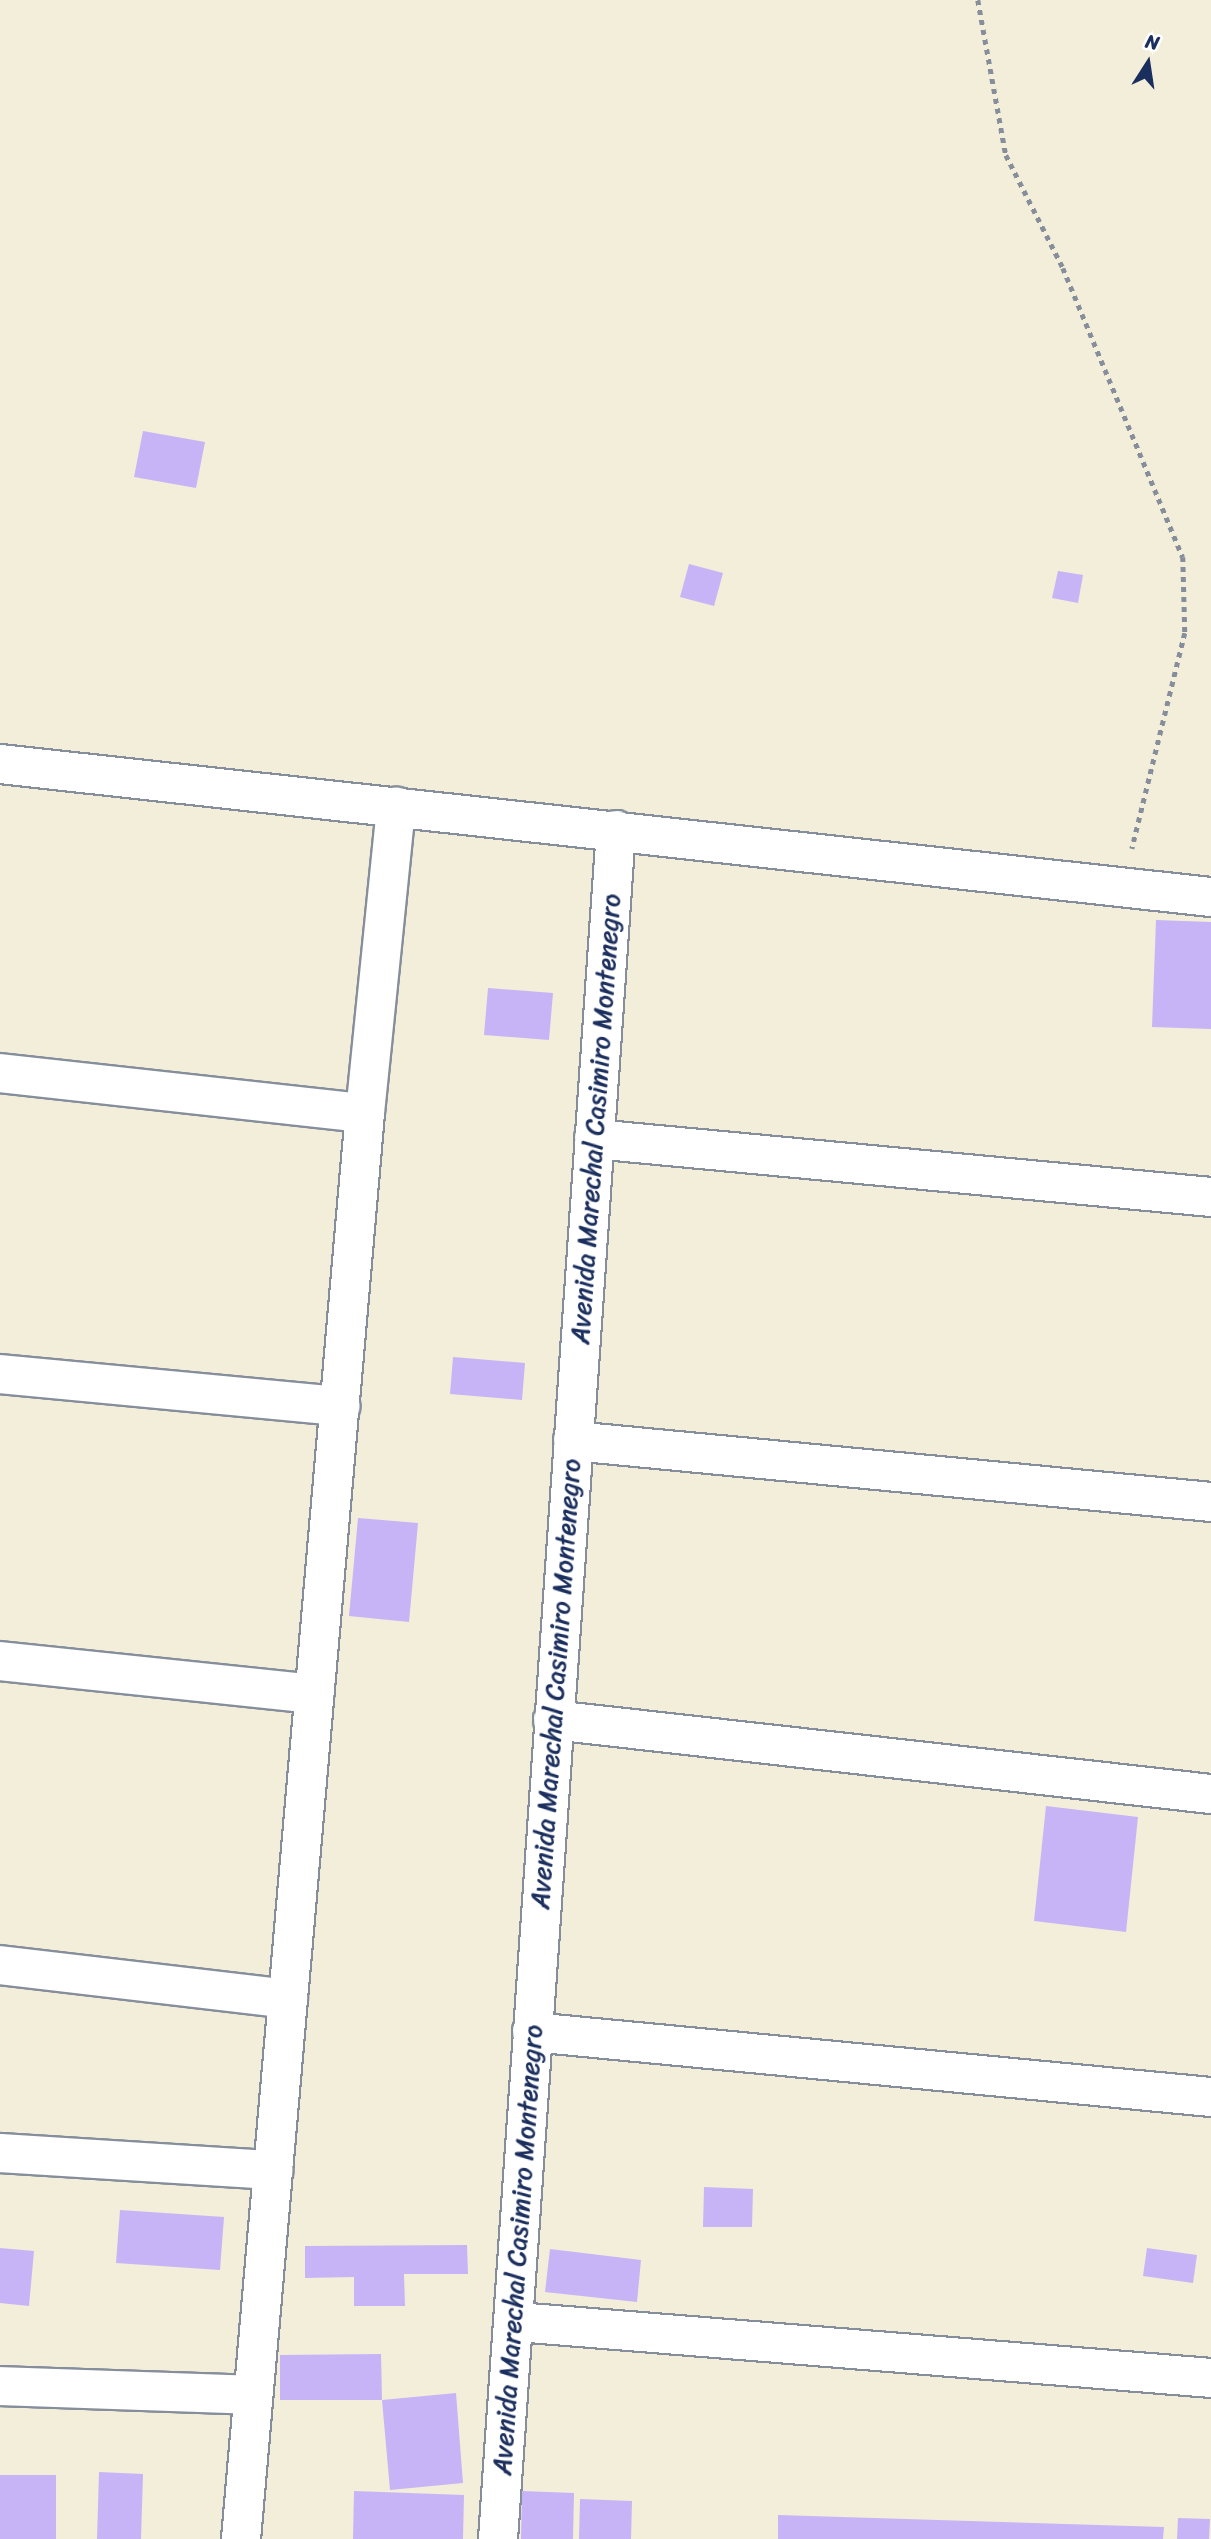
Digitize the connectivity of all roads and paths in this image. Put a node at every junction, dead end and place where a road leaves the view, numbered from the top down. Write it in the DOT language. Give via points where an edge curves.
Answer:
graph roads {
  1 [pos="978,0"];
  2 [pos="0,764"];
  3 [pos="396,807"];
  4 [pos="616,830"];
  5 [pos="1123,887"];
  6 [pos="1211,897"];
  7 [pos="0,1073"];
  8 [pos="365,1113"];
  9 [pos="594,1139"];
  10 [pos="1211,1197"];
  11 [pos="0,1374"];
  12 [pos="340,1406"];
  13 [pos="573,1441"];
  14 [pos="1211,1502"];
  15 [pos="0,1661"];
  16 [pos="314,1694"];
  17 [pos="554,1720"];
  18 [pos="1211,1794"];
  19 [pos="0,1965"];
  20 [pos="288,1999"];
  21 [pos="532,2032"];
  22 [pos="1211,2097"];
  23 [pos="0,2153"];
  24 [pos="273,2170"];
  25 [pos="517,2322"];
  26 [pos="1211,2378"];
  27 [pos="0,2386"];
  28 [pos="253,2395"];
  29 [pos="241,2539"];
  30 [pos="498,2539"];
  1 -- 5 [label="path" via="1006,155 1063,268 1183,557 1185,633"];
  2 -- 3 [label="street"];
  3 -- 4 [label="street"];
  3 -- 8 [label="street"];
  4 -- 5 [label="street"];
  4 -- 9 [label="street, Avenida Marechal Casimiro Montenegro"];
  5 -- 6 [label="street"];
  7 -- 8 [label="street"];
  8 -- 12 [label="street"];
  9 -- 10 [label="street"];
  9 -- 13 [label="street, Avenida Marechal Casimiro Montenegro"];
  11 -- 12 [label="street"];
  12 -- 16 [label="street"];
  13 -- 14 [label="street"];
  13 -- 17 [label="street, Avenida Marechal Casimiro Montenegro"];
  15 -- 16 [label="street"];
  16 -- 20 [label="street"];
  17 -- 18 [label="street"];
  17 -- 21 [label="street, Avenida Marechal Casimiro Montenegro"];
  19 -- 20 [label="street"];
  20 -- 24 [label="street"];
  21 -- 22 [label="street"];
  21 -- 25 [label="street, Avenida Marechal Casimiro Montenegro"];
  23 -- 24 [label="street"];
  24 -- 28 [label="street"];
  25 -- 26 [label="street"];
  25 -- 30 [label="street, Avenida Marechal Casimiro Montenegro"];
  27 -- 28 [label="street"];
  28 -- 29 [label="street"];
}
